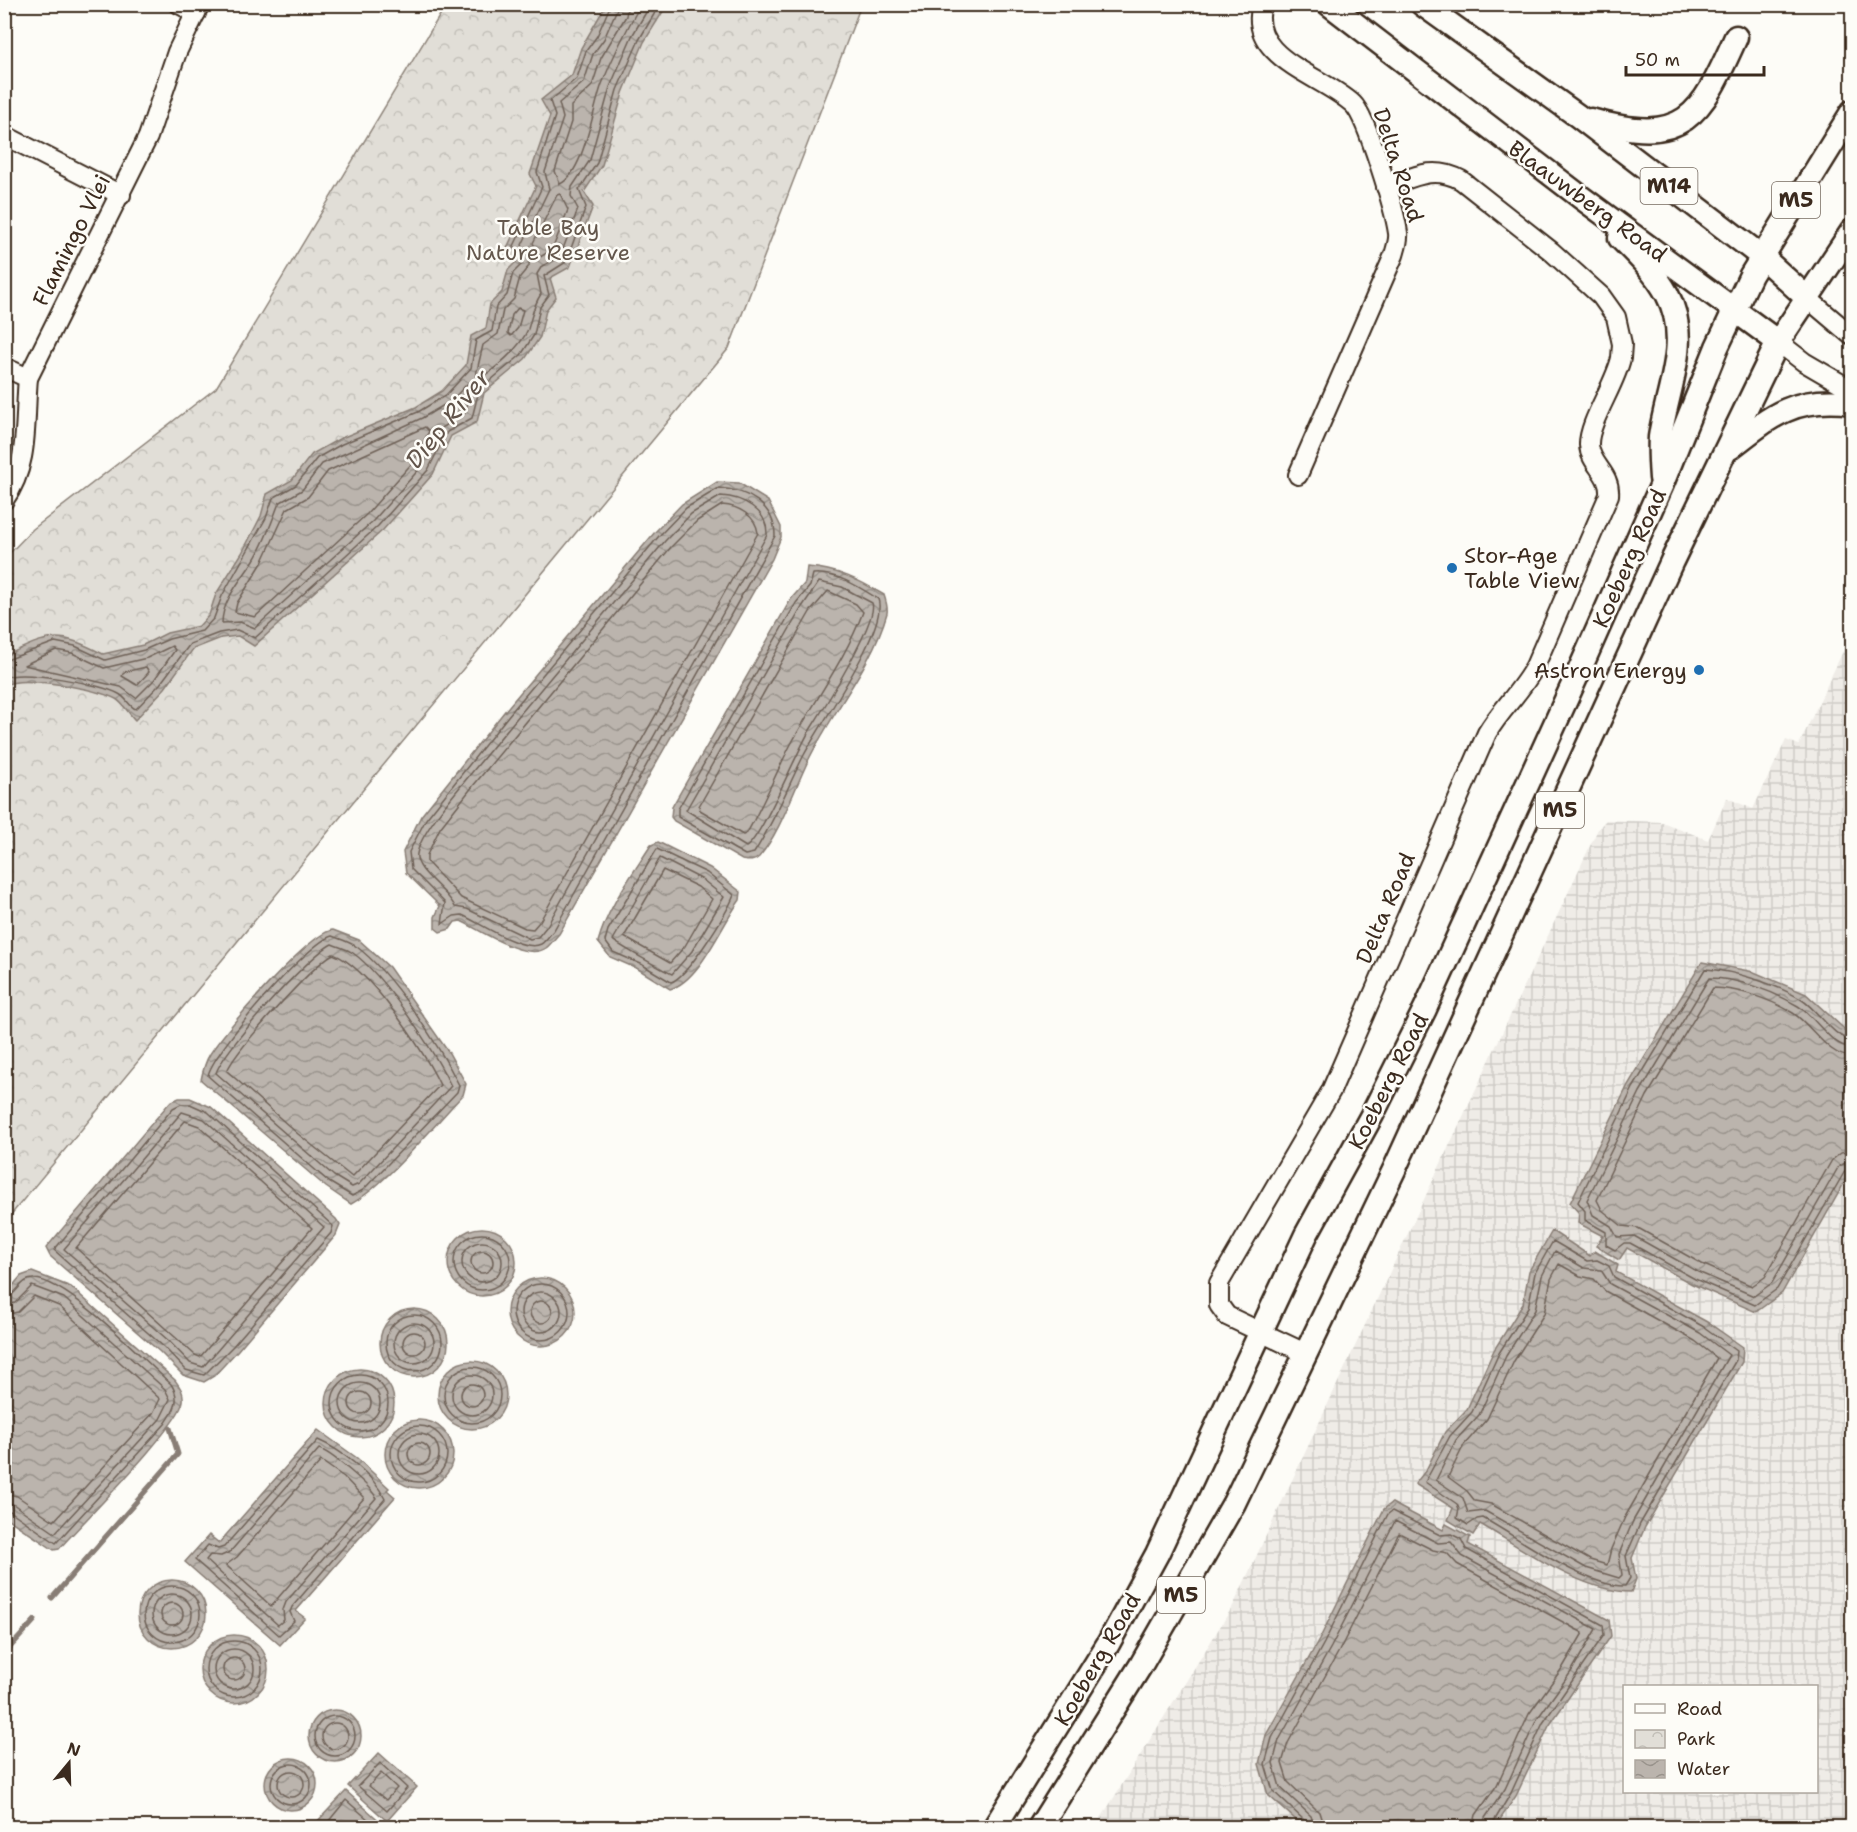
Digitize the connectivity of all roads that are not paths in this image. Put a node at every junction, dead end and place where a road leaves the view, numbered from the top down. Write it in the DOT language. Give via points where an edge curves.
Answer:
graph roads {
  1 [pos="178,4"];
  2 [pos="1262,4"];
  3 [pos="1329,4"];
  4 [pos="1422,4"];
  5 [pos="198,9"];
  6 [pos="1736,37"];
  7 [pos="1852,112"];
  8 [pos="1578,116"];
  9 [pos="4,135"];
  10 [pos="1386,187"];
  11 [pos="121,195"];
  12 [pos="1581,198"];
  13 [pos="1852,231"];
  14 [pos="1761,256"];
  15 [pos="1806,297"];
  16 [pos="1734,310"];
  17 [pos="1852,336"];
  18 [pos="1778,342"];
  19 [pos="4,367"];
  20 [pos="28,378"];
  21 [pos="1852,390"];
  22 [pos="1852,403"];
  23 [pos="1725,451"];
  24 [pos="1299,475"];
  25 [pos="1662,483"];
  26 [pos="4,500"];
  27 [pos="1261,1333"];
  28 [pos="1307,1354"];
  29 [pos="994,1827"];
  30 [pos="1039,1827"];
  1 -- 5 [label="street"];
  2 -- 10 [label="street, Delta Road" via="1259,25 1266,43 1358,110"];
  3 -- 12 [label="main road, Blaauwberg Road / M14"];
  4 -- 8 [label="main road, M14"];
  5 -- 11 [label="street, Flamingo Vlei"];
  6 -- 8 [label="main road" via="1707,96 1679,122 1638,131"];
  7 -- 14 [label="main road, M5"];
  8 -- 14 [label="main road, M14"];
  9 -- 11 [label="street"];
  10 -- 24 [label="street, Delta Road" via="1398,233 1394,255"];
  10 -- 27 [label="street, Delta Road" via="1435,171 1447,172 1551,251 1610,306 1619,330 1621,358 1589,436 1590,451 1608,480 1609,495 1535,666 1487,733 1331,1091 1219,1283 1217,1299 1222,1310"];
  11 -- 20 [label="street, Flamingo Vlei"];
  12 -- 16 [label="main road, Blaauwberg Road / M14"];
  12 -- 25 [label="main road" via="1654,274 1676,316 1678,352 1660,442"];
  13 -- 15 [label="main road, M5"];
  14 -- 15 [label="main road, M14"];
  14 -- 16 [label="main road, M5"];
  15 -- 17 [label="street"];
  15 -- 18 [label="main road, M5"];
  16 -- 18 [label="main road, Blaauwberg Road / M14"];
  16 -- 25 [label="main road, Koeberg Road / M5"];
  18 -- 21 [label="street, Blaauwberg Road"];
  18 -- 23 [label="main road, Koeberg Road / M5"];
  19 -- 20 [label="street"];
  20 -- 26 [label="street, Flamingo Vlei" via="25,451 14,487"];
  22 -- 23 [label="main road" via="1812,401 1787,408"];
  23 -- 28 [label="main road, Koeberg Road / M5"];
  25 -- 27 [label="main road, Koeberg Road / M5" via="1425,1009 1306,1235"];
  27 -- 28 [label="street, Delta Road"];
  27 -- 29 [label="main road, Koeberg Road / M5" via="1108,1644"];
  28 -- 30 [label="main road, Koeberg Road / M5" via="1234,1503 1141,1665"];
}
